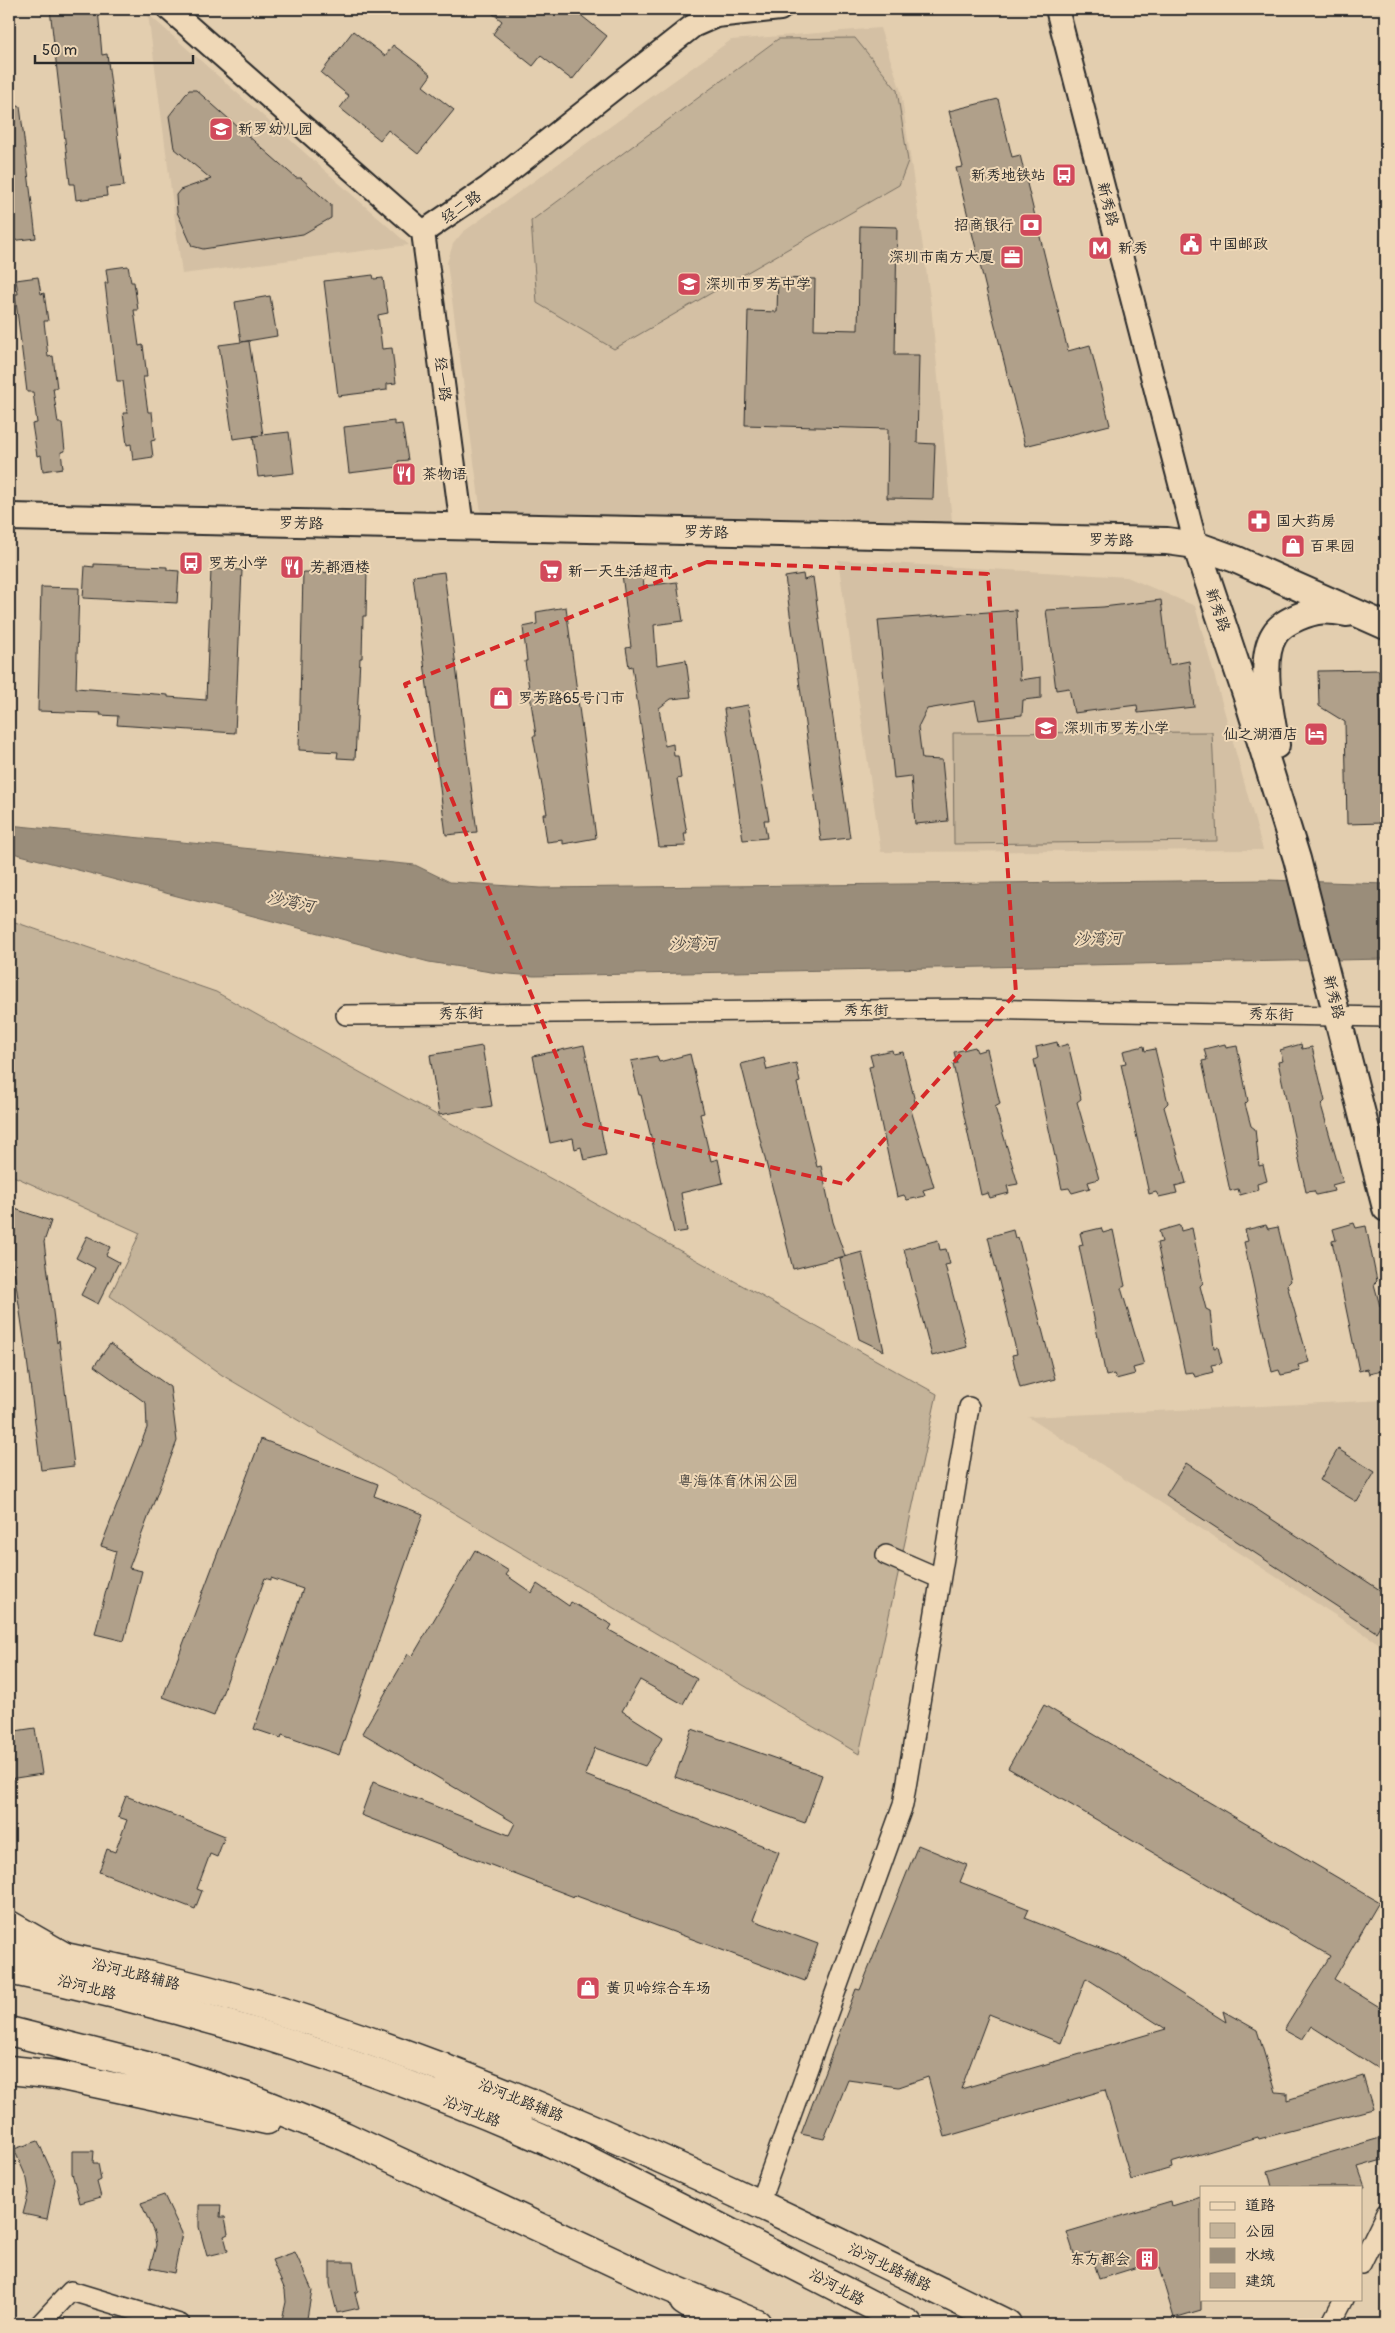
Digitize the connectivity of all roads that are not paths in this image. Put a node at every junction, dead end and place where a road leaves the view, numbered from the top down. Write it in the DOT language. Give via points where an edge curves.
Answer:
graph roads {
  1 [pos="169,9"];
  2 [pos="780,9"];
  3 [pos="1057,9"];
  4 [pos="423,232"];
  5 [pos="9,517"];
  6 [pos="462,527"];
  7 [pos="1196,545"];
  8 [pos="1378,622"];
  9 [pos="1294,850"];
  10 [pos="346,1015"];
  11 [pos="1339,1015"];
  12 [pos="1386,1017"];
  13 [pos="1386,1208"];
  14 [pos="970,1407"];
  15 [pos="886,1555"];
  16 [pos="939,1578"];
  17 [pos="9,1925"];
  18 [pos="9,1945"];
  19 [pos="63,1956"];
  20 [pos="9,1970"];
  21 [pos="9,2031"];
  22 [pos="442,2068"];
  23 [pos="9,2070"];
  24 [pos="58,2075"];
  25 [pos="9,2080"];
  26 [pos="344,2136"];
  27 [pos="593,2164"];
  28 [pos="759,2204"];
  29 [pos="1386,2213"];
  30 [pos="1362,2262"];
  31 [pos="656,2282"];
  32 [pos="1344,2300"];
  33 [pos="40,2324"];
  34 [pos="180,2324"];
  35 [pos="719,2324"];
  36 [pos="758,2324"];
  37 [pos="908,2324"];
  38 [pos="1007,2324"];
  39 [pos="1332,2324"];
  1 -- 4 [label="street"];
  2 -- 4 [label="street, 经二路" via="716,16 693,26 496,181"];
  3 -- 7 [label="street, 新秀路"];
  4 -- 6 [label="street, 经一路"];
  5 -- 6 [label="main road, 罗芳路"];
  6 -- 7 [label="main road, 罗芳路" via="1138,540"];
  7 -- 8 [label="main road, 罗芳路"];
  7 -- 9 [label="main road, 新秀路"];
  8 -- 9 [label="main road" via="1325,609 1286,622 1274,634 1266,653 1268,695"];
  9 -- 11 [label="main road, 新秀路"];
  10 -- 11 [label="street, 秀东街" via="974,1009"];
  11 -- 12 [label="street, 秀东街"];
  11 -- 13 [label="main road, 新秀路"];
  14 -- 16 [label="street"];
  15 -- 16 [label="street"];
  16 -- 28 [label="street" via="903,1805"];
  17 -- 19 [label="main road"];
  18 -- 19 [label="main road, 沿河北路辅路"];
  19 -- 22 [label="main road, 沿河北路辅路" via="258,2004"];
  20 -- 27 [label="main road, 沿河北路" via="78,1984 249,2030 385,2076 539,2138"];
  21 -- 26 [label="main road" via="170,2072 244,2096"];
  22 -- 27 [label="main road"];
  22 -- 28 [label="main road, 沿河北路辅路" via="636,2146"];
  23 -- 24 [label="main road"];
  24 -- 25 [label="main road"];
  24 -- 26 [label="main road"];
  26 -- 31 [label="main road"];
  27 -- 37 [label="main road, 沿河北路"];
  28 -- 38 [label="main road, 沿河北路辅路"];
  29 -- 30 [label="street"];
  31 -- 35 [label="main road"];
  31 -- 36 [label="main road"];
  32 -- 39 [label="street"];
  33 -- 34 [label="street" via="71,2291"];
}
